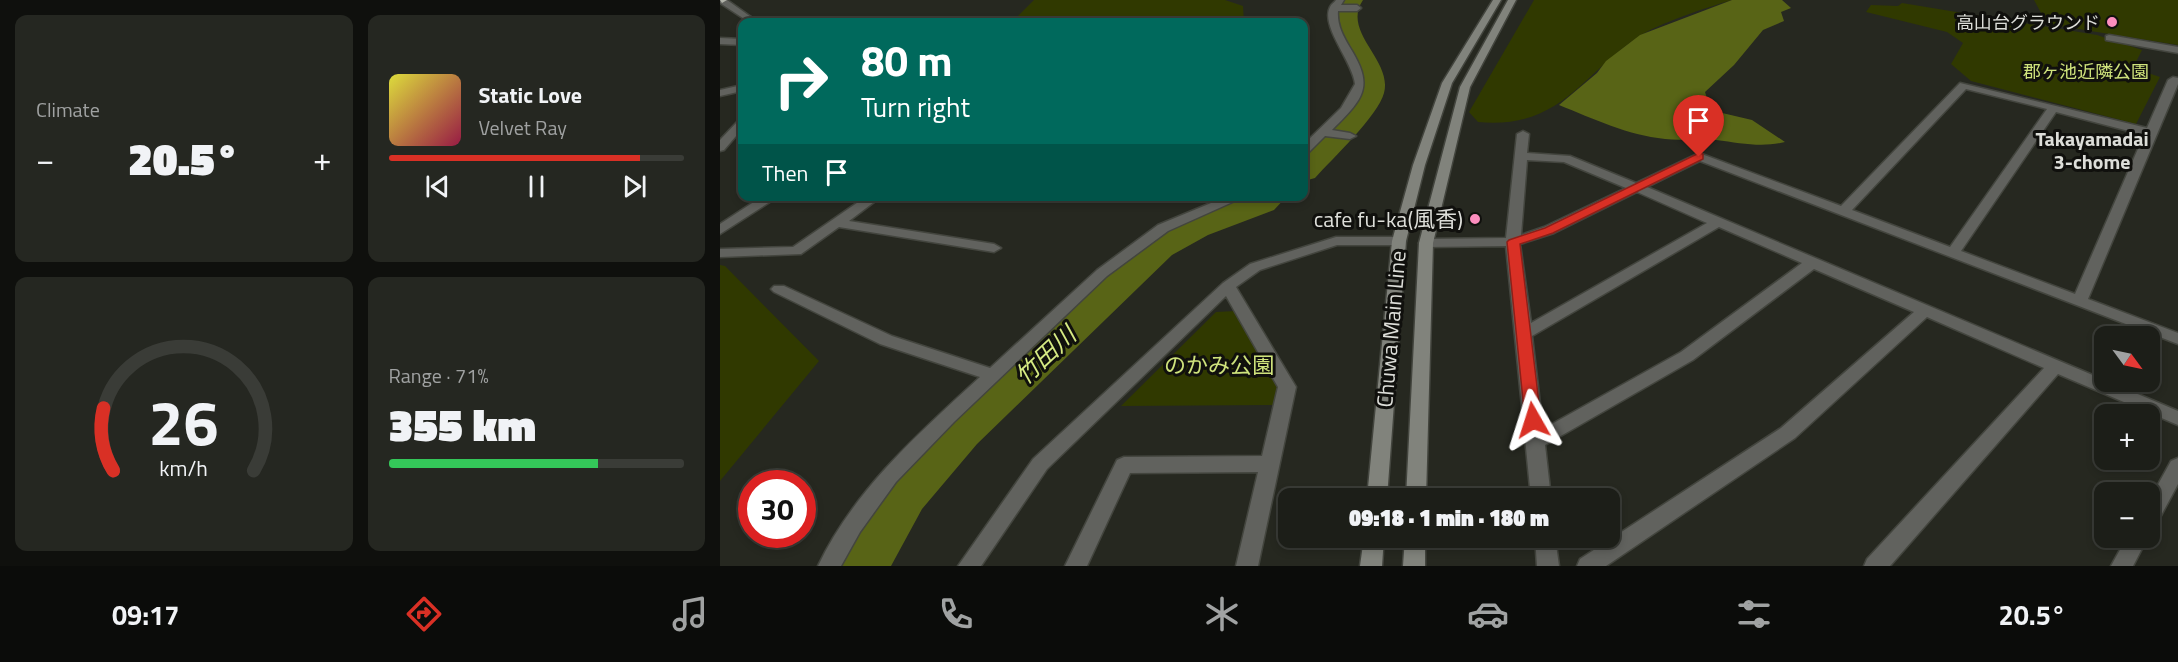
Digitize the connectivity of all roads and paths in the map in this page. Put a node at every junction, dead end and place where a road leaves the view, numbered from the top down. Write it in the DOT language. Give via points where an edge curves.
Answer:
graph roads {
  1 [pos="721,0"];
  2 [pos="1497,0"];
  3 [pos="1512,0"];
  4 [pos="1337,4"];
  5 [pos="1357,8"];
  6 [pos="748,18"];
  7 [pos="2109,38"];
  8 [pos="720,41"];
  9 [pos="738,42"];
  10 [pos="2178,50"];
  11 [pos="2149,53"];
  12 [pos="2178,57"];
  13 [pos="2178,81"];
  14 [pos="738,89"];
  15 [pos="720,93"];
  16 [pos="2053,108"];
  17 [pos="738,127"];
  18 [pos="1322,132"];
  19 [pos="2151,133"];
  20 [pos="1523,134"];
  21 [pos="1350,136"];
  22 [pos="738,142"];
  23 [pos="722,145"];
  24 [pos="1308,146"];
  25 [pos="1522,156"];
  26 [pos="1638,188"];
  27 [pos="765,201"];
  28 [pos="869,201"];
  29 [pos="1224,201"];
  30 [pos="1844,211"];
  31 [pos="1718,222"];
  32 [pos="837,223"];
  33 [pos="720,230"];
  34 [pos="1399,241"];
  35 [pos="1514,242"];
  36 [pos="1426,243"];
  37 [pos="994,248"];
  38 [pos="720,253"];
  39 [pos="1953,253"];
  40 [pos="1812,262"];
  41 [pos="1228,286"];
  42 [pos="779,289"];
  43 [pos="2080,301"];
  44 [pos="1924,311"];
  45 [pos="1524,334"];
  46 [pos="2178,339"];
  47 [pos="2055,366"];
  48 [pos="992,375"];
  49 [pos="2178,418"];
  50 [pos="1535,442"];
  51 [pos="1270,464"];
  52 [pos="2178,466"];
  53 [pos="1378,488"];
  54 [pos="1416,488"];
  55 [pos="1540,488"];
  56 [pos="2160,499"];
  57 [pos="1373,548"];
  58 [pos="1415,548"];
  59 [pos="1546,548"];
  60 [pos="2132,548"];
  61 [pos="829,566"];
  62 [pos="969,566"];
  63 [pos="1076,566"];
  64 [pos="1247,566"];
  65 [pos="1371,566"];
  66 [pos="1414,566"];
  67 [pos="1548,566"];
  68 [pos="1588,566"];
  69 [pos="1875,566"];
  70 [pos="2122,566"];
  1 -- 6 [label="street"];
  2 -- 34 [label="main road, Chuwa Main Line" via="1447,83"];
  3 -- 36 [label="main road, Chuwa Main Line" via="1465,87"];
  4 -- 5 [label="street"];
  4 -- 18 [label="street" via="1333,21 1360,83 1349,104"];
  7 -- 10 [label="street"];
  8 -- 9 [label="street"];
  11 -- 12 [label="street"];
  13 -- 19 [label="street" via="2173,80"];
  14 -- 15 [label="street"];
  16 -- 19 [label="street"];
  16 -- 30 [label="street" via="1964,85"];
  16 -- 39 [label="street"];
  17 -- 23 [label="street"];
  18 -- 21 [label="street"];
  18 -- 24 [label="street"];
  19 -- 43 [label="street"];
  20 -- 25 [label="street"];
  22 -- 23 [label="street"];
  25 -- 26 [label="street" via="1566,159"];
  25 -- 35 [label="street"];
  26 -- 30 [label="street" via="1699,157"];
  26 -- 31 [label="street"];
  26 -- 35 [label="street"];
  27 -- 33 [label="street"];
  28 -- 32 [label="street"];
  29 -- 48 [label="street" via="1164,228 1102,273"];
  30 -- 39 [label="street"];
  31 -- 40 [label="street"];
  31 -- 45 [label="street"];
  32 -- 37 [label="street"];
  32 -- 38 [label="street" via="796,251"];
  34 -- 41 [label="street" via="1336,241 1255,267"];
  34 -- 53 [label="main road, Chuwa Main Line"];
  35 -- 36 [label="street"];
  35 -- 45 [label="street"];
  36 -- 54 [label="main road, Chuwa Main Line"];
  39 -- 43 [label="street"];
  40 -- 44 [label="street"];
  40 -- 50 [label="street" via="1687,356"];
  41 -- 51 [label="street" via="1287,387"];
  41 -- 62 [label="street" via="1040,464"];
  42 -- 48 [label="street" via="886,340"];
  43 -- 46 [label="street"];
  44 -- 47 [label="street"];
  44 -- 68 [label="street" via="1788,433"];
  45 -- 50 [label="street"];
  47 -- 49 [label="street"];
  47 -- 69 [label="street"];
  48 -- 61 [label="street" via="889,476"];
  50 -- 55 [label="street"];
  51 -- 63 [label="street" via="1124,465"];
  51 -- 64 [label="street"];
  52 -- 56 [label="street"];
  57 -- 65 [label="main road"];
  58 -- 66 [label="main road"];
  59 -- 67 [label="street"];
  60 -- 70 [label="street"];
}
